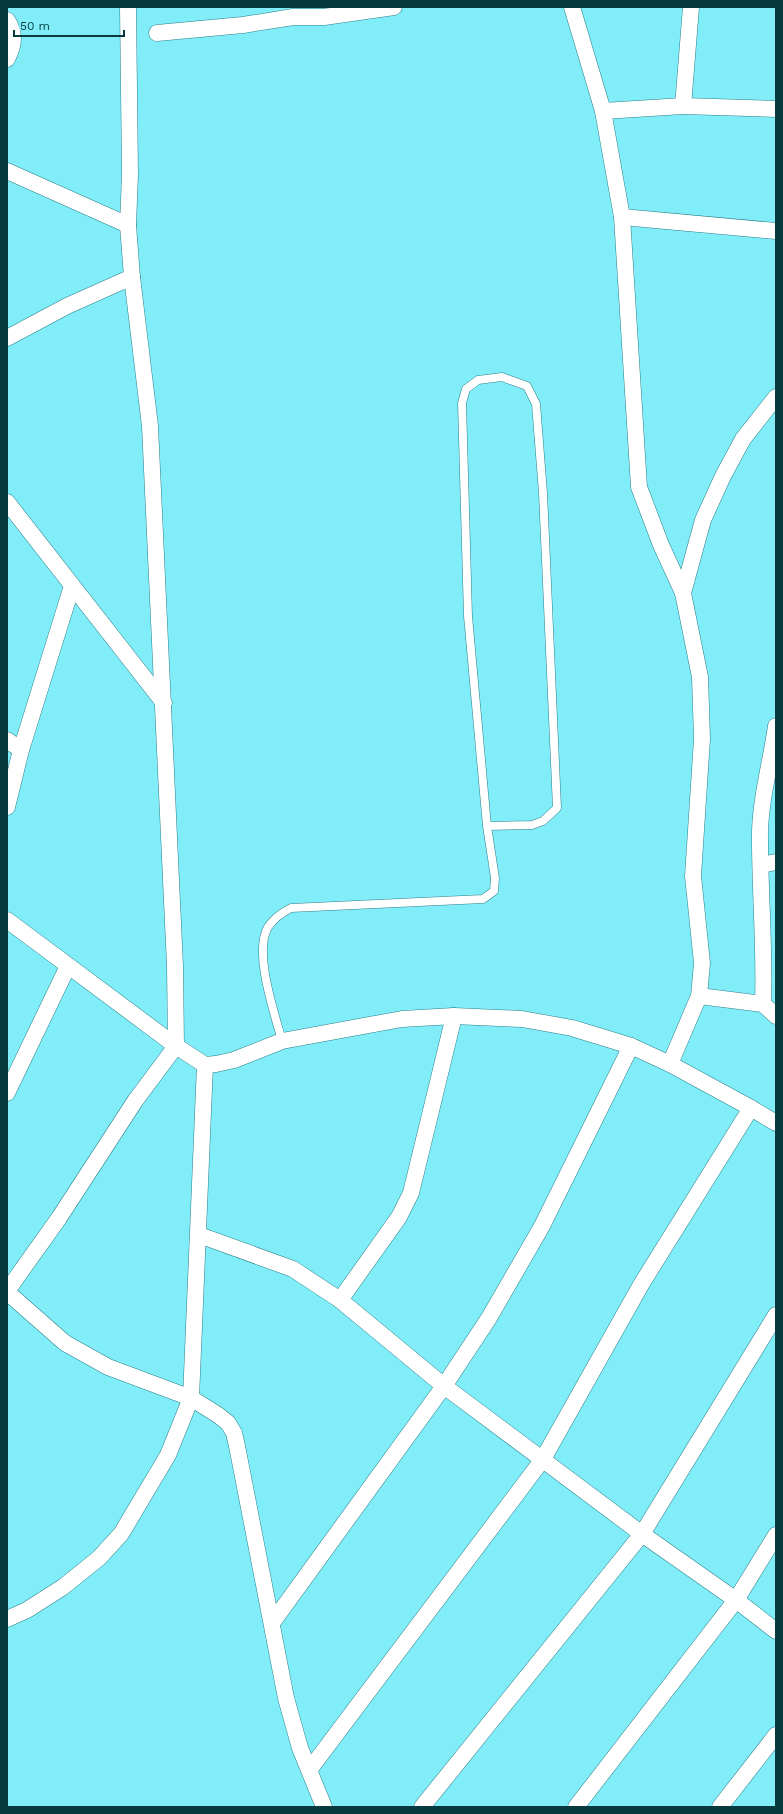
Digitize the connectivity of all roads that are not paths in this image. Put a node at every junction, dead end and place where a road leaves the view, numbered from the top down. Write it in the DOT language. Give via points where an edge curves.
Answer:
graph roads {
  1 [pos="128,7"];
  2 [pos="394,7"];
  3 [pos="572,7"];
  4 [pos="691,7"];
  5 [pos="293,12"];
  6 [pos="7,20"];
  7 [pos="157,33"];
  8 [pos="7,59"];
  9 [pos="683,106"];
  10 [pos="776,109"];
  11 [pos="603,111"];
  12 [pos="7,171"];
  13 [pos="622,217"];
  14 [pos="128,225"];
  15 [pos="776,231"];
  16 [pos="132,277"];
  17 [pos="7,338"];
  18 [pos="776,397"];
  19 [pos="7,502"];
  20 [pos="72,586"];
  21 [pos="683,593"];
  22 [pos="164,703"];
  23 [pos="776,726"];
  24 [pos="7,740"];
  25 [pos="21,750"];
  26 [pos="7,807"];
  27 [pos="487,826"];
  28 [pos="768,864"];
  29 [pos="7,920"];
  30 [pos="68,966"];
  31 [pos="770,975"];
  32 [pos="699,996"];
  33 [pos="763,1004"];
  34 [pos="454,1016"];
  35 [pos="776,1016"];
  36 [pos="282,1041"];
  37 [pos="176,1046"];
  38 [pos="631,1046"];
  39 [pos="205,1064"];
  40 [pos="670,1064"];
  41 [pos="7,1093"];
  42 [pos="751,1108"];
  43 [pos="776,1123"];
  44 [pos="199,1235"];
  45 [pos="7,1292"];
  46 [pos="340,1300"];
  47 [pos="776,1315"];
  48 [pos="444,1386"];
  49 [pos="191,1398"];
  50 [pos="543,1459"];
  51 [pos="642,1534"];
  52 [pos="776,1535"];
  53 [pos="736,1600"];
  54 [pos="7,1619"];
  55 [pos="272,1623"];
  56 [pos="776,1631"];
  57 [pos="776,1735"];
  58 [pos="310,1769"];
  59 [pos="324,1807"];
  60 [pos="422,1807"];
  61 [pos="576,1807"];
  62 [pos="720,1807"];
  1 -- 14 [label="street"];
  2 -- 5 [label="street" via="324,17"];
  3 -- 11 [label="street"];
  4 -- 9 [label="street"];
  5 -- 7 [label="street" via="243,25"];
  6 -- 8 [label="street" via="11,25 14,42"];
  9 -- 10 [label="street"];
  9 -- 11 [label="street"];
  11 -- 13 [label="street"];
  12 -- 14 [label="street"];
  13 -- 15 [label="street"];
  13 -- 21 [label="street" via="639,487"];
  14 -- 16 [label="street"];
  16 -- 17 [label="street" via="66,306"];
  16 -- 22 [label="street" via="150,426"];
  18 -- 21 [label="street" via="743,439 720,482 703,520"];
  19 -- 20 [label="street"];
  20 -- 22 [label="street"];
  20 -- 25 [label="street"];
  21 -- 32 [label="street" via="700,677 702,701 693,876 702,963"];
  22 -- 37 [label="street"];
  23 -- 28 [label="street" via="761,816 760,839"];
  24 -- 25 [label="street"];
  25 -- 26 [label="street"];
  27 -- 27 [label="lane" via="468,616 462,403 466,389 478,380 502,377 527,386 536,404 543,493 558,808 543,821 532,825"];
  27 -- 36 [label="lane" via="495,878 494,892 483,899 291,908 277,916 267,928 262,964"];
  28 -- 31 [label="street"];
  29 -- 30 [label="street"];
  30 -- 37 [label="street"];
  30 -- 41 [label="street"];
  31 -- 33 [label="street"];
  32 -- 33 [label="street"];
  32 -- 40 [label="street"];
  33 -- 35 [label="street"];
  34 -- 36 [label="street" via="402,1019"];
  34 -- 38 [label="street" via="522,1019 572,1028"];
  34 -- 46 [label="street" via="411,1194 399,1217"];
  36 -- 39 [label="street" via="234,1060"];
  37 -- 39 [label="street"];
  37 -- 45 [label="street" via="135,1101 59,1218"];
  38 -- 40 [label="street"];
  38 -- 48 [label="street" via="542,1226 489,1318"];
  39 -- 44 [label="street"];
  40 -- 42 [label="street"];
  42 -- 43 [label="street"];
  42 -- 50 [label="street" via="642,1282"];
  44 -- 46 [label="street" via="293,1269"];
  44 -- 49 [label="street"];
  45 -- 49 [label="street" via="65,1343 108,1367"];
  46 -- 48 [label="street"];
  47 -- 51 [label="street"];
  48 -- 50 [label="street"];
  48 -- 55 [label="street"];
  49 -- 54 [label="street" via="168,1455 122,1534 100,1558 63,1587 27,1610"];
  49 -- 55 [label="street" via="228,1423 234,1433"];
  50 -- 51 [label="street"];
  50 -- 58 [label="street"];
  51 -- 53 [label="street"];
  51 -- 60 [label="street"];
  52 -- 53 [label="street"];
  53 -- 56 [label="street"];
  53 -- 61 [label="street"];
  55 -- 58 [label="street" via="286,1698 300,1748"];
  57 -- 62 [label="street"];
  58 -- 59 [label="street"];
}
